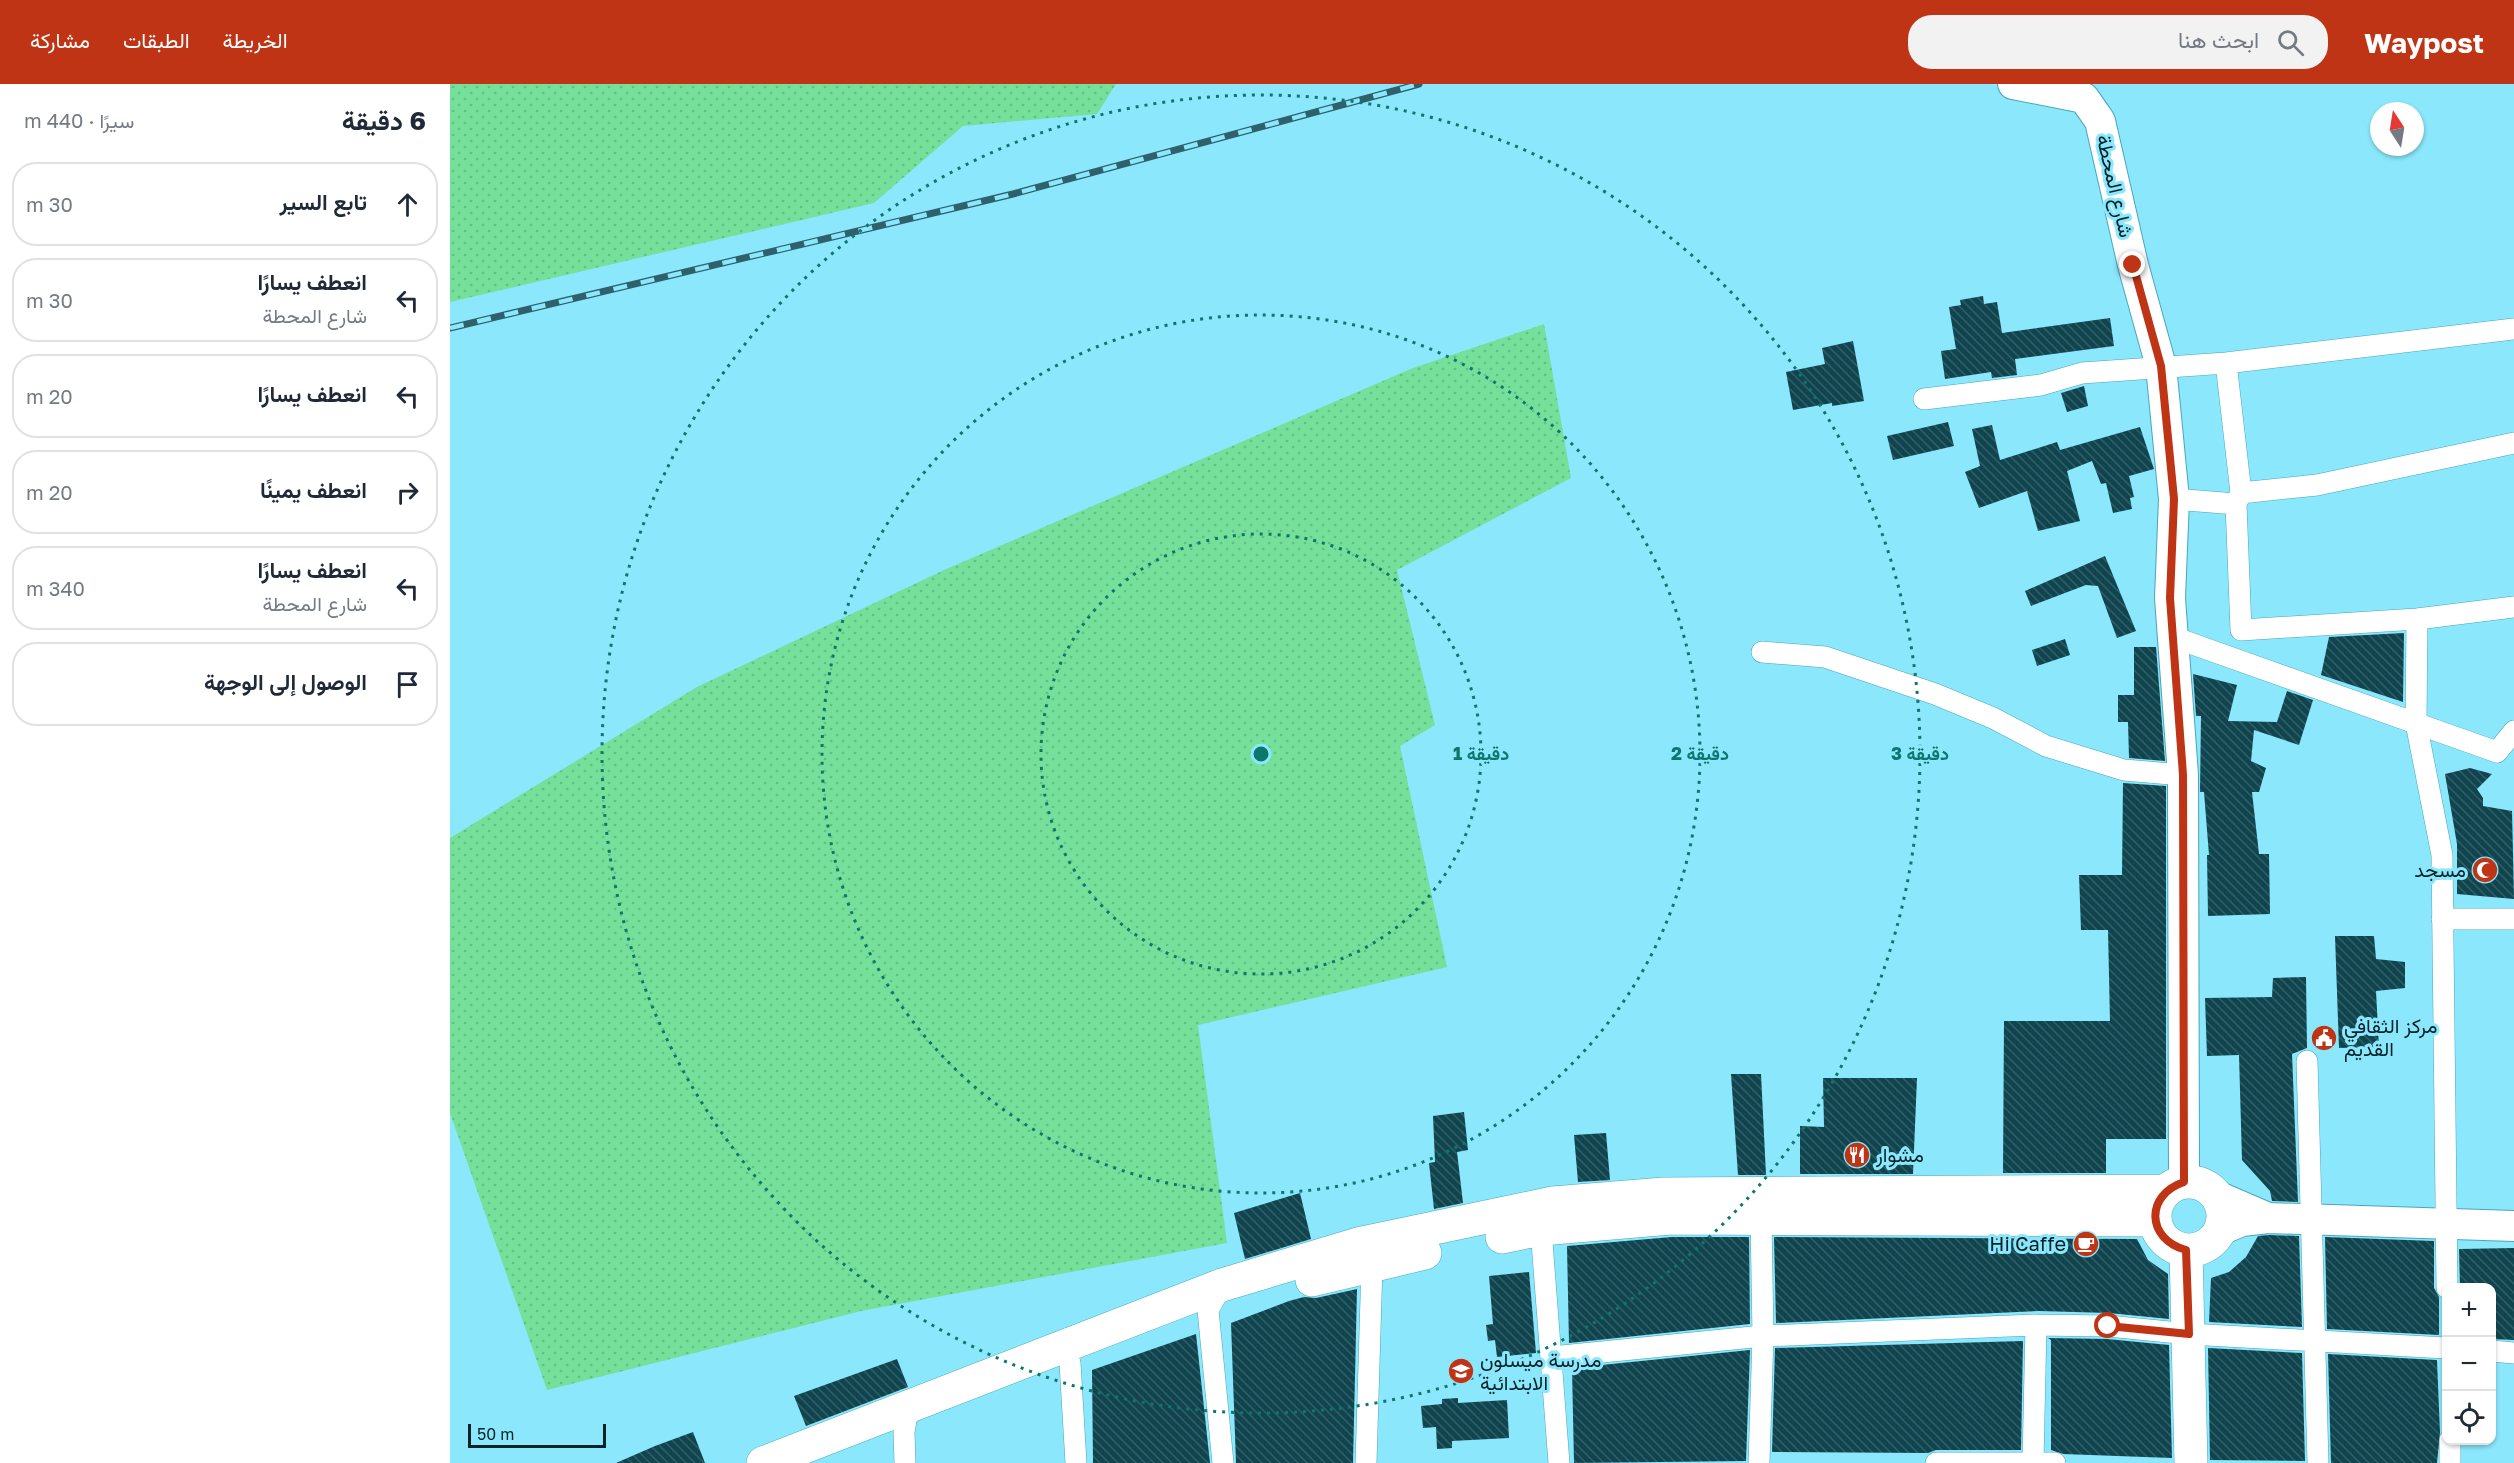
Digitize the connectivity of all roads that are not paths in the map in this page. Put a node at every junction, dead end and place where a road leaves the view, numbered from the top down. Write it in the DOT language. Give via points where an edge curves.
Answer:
graph roads {
  1 [pos="2013,84"];
  2 [pos="2514,329"];
  3 [pos="2226,363"];
  4 [pos="2161,366"];
  5 [pos="1924,399"];
  6 [pos="2514,443"];
  7 [pos="2174,499"];
  8 [pos="2238,499"];
  9 [pos="2514,607"];
  10 [pos="2417,619"];
  11 [pos="2173,637"];
  12 [pos="1762,652"];
  13 [pos="2416,723"];
  14 [pos="2514,731"];
  15 [pos="2183,775"];
  16 [pos="2442,919"];
  17 [pos="2514,919"];
  18 [pos="2307,1061"];
  19 [pos="2217,1196"];
  20 [pos="2168,1198"];
  21 [pos="1761,1217"];
  22 [pos="2268,1218"];
  23 [pos="2312,1221"];
  24 [pos="2445,1224"];
  25 [pos="2514,1226"];
  26 [pos="1541,1229"];
  27 [pos="2220,1230"];
  28 [pos="2186,1250"];
  29 [pos="1372,1265"];
  30 [pos="2447,1283"];
  31 [pos="1215,1298"];
  32 [pos="2036,1325"];
  33 [pos="2189,1334"];
  34 [pos="1763,1336"];
  35 [pos="2316,1342"];
  36 [pos="2442,1348"];
  37 [pos="2496,1351"];
  38 [pos="2514,1353"];
  39 [pos="1552,1357"];
  40 [pos="1070,1363"];
  41 [pos="906,1435"];
  42 [pos="2450,1445"];
  43 [pos="763,1463"];
  44 [pos="821,1463"];
  45 [pos="1076,1463"];
  46 [pos="1223,1463"];
  47 [pos="1366,1463"];
  48 [pos="1559,1463"];
  49 [pos="1759,1463"];
  50 [pos="1936,1463"];
  51 [pos="2033,1463"];
  52 [pos="2055,1463"];
  53 [pos="2191,1463"];
  54 [pos="2318,1463"];
  55 [pos="2450,1463"];
  1 -- 4 [label="main road, شارع المحطة" via="2084,98 2100,121"];
  2 -- 3 [label="street"];
  3 -- 4 [label="street"];
  3 -- 8 [label="street"];
  4 -- 5 [label="street"];
  4 -- 7 [label="main road, شارع المحطة"];
  6 -- 8 [label="street"];
  7 -- 8 [label="street"];
  7 -- 11 [label="main road, شارع المحطة" via="2170,598"];
  8 -- 10 [label="street" via="2241,630"];
  9 -- 10 [label="street"];
  10 -- 13 [label="street"];
  11 -- 13 [label="street"];
  11 -- 15 [label="main road, شارع المحطة"];
  12 -- 15 [label="street" via="1825,657 1935,694 2046,746 2124,770"];
  13 -- 14 [label="street" via="2497,752"];
  13 -- 16 [label="street" via="2442,855"];
  15 -- 20 [label="main road, شارع المحطة"];
  16 -- 17 [label="street"];
  16 -- 24 [label="street"];
  18 -- 23 [label="street"];
  19 -- 20 [label="main road" via="2208,1188"];
  19 -- 22 [label="main road"];
  19 -- 27 [label="main road" via="2223,1219"];
  20 -- 21 [label="main road"];
  20 -- 28 [label="main road" via="2165,1240"];
  20 -- 31 [label="main road" via="1664,1194 1553,1203 1358,1244"];
  21 -- 26 [label="main road" via="1671,1218"];
  21 -- 34 [label="street"];
  22 -- 23 [label="main road"];
  22 -- 27 [label="main road" via="2242,1221"];
  23 -- 24 [label="main road"];
  23 -- 35 [label="street"];
  24 -- 25 [label="main road"];
  24 -- 30 [label="street"];
  26 -- 29 [label="main road"];
  26 -- 39 [label="street"];
  27 -- 28 [label="main road" via="2206,1245"];
  28 -- 33 [label="main road"];
  29 -- 31 [label="main road" via="1275,1289"];
  29 -- 47 [label="street"];
  31 -- 40 [label="main road"];
  31 -- 41 [label="main road"];
  31 -- 46 [label="street"];
  32 -- 33 [label="street" via="2108,1326"];
  32 -- 34 [label="street"];
  32 -- 51 [label="street"];
  33 -- 35 [label="street"];
  33 -- 53 [label="main road"];
  34 -- 39 [label="street"];
  34 -- 49 [label="street"];
  35 -- 36 [label="street"];
  35 -- 54 [label="street"];
  37 -- 38 [label="street"];
  39 -- 48 [label="street"];
  40 -- 41 [label="main road"];
  40 -- 45 [label="street"];
  41 -- 43 [label="main road"];
  41 -- 44 [label="main road"];
  42 -- 55 [label="street"];
  50 -- 51 [label="street"];
  51 -- 52 [label="street"];
}
